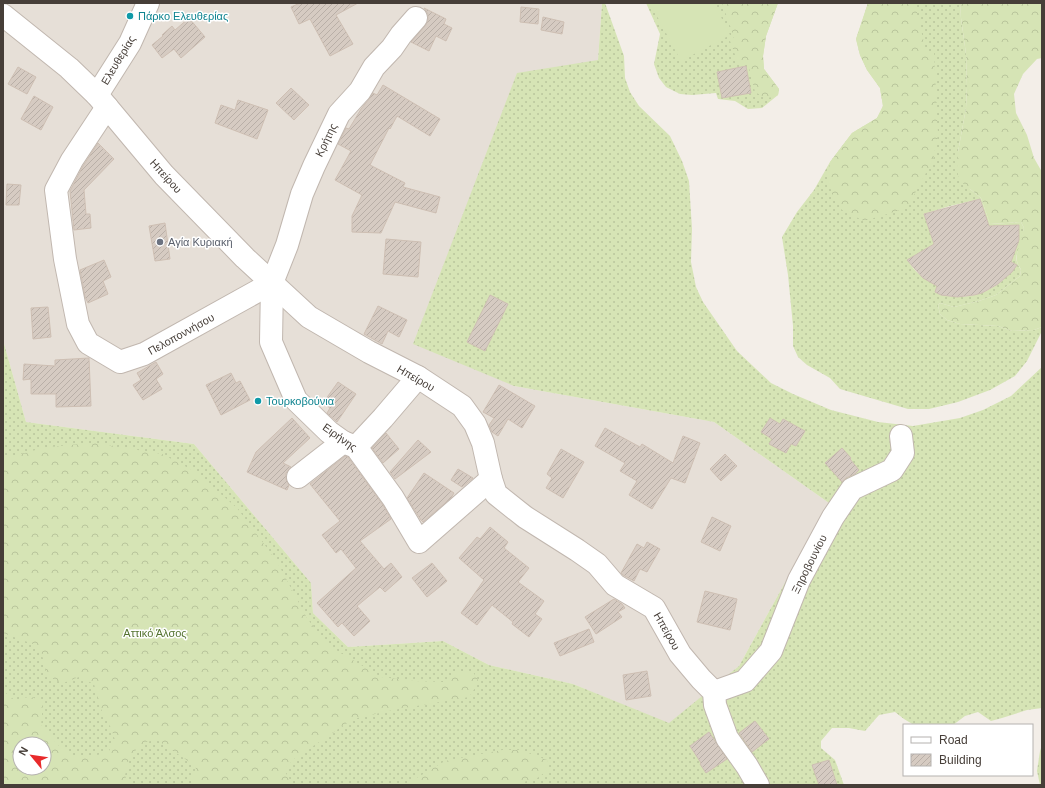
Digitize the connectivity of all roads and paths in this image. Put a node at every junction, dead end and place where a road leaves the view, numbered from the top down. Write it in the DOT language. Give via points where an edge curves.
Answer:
graph roads {
  1 [pos="148,3"];
  2 [pos="3,15"];
  3 [pos="416,18"];
  4 [pos="102,101"];
  5 [pos="272,283"];
  6 [pos="418,377"];
  7 [pos="901,436"];
  8 [pos="350,444"];
  9 [pos="298,477"];
  10 [pos="491,479"];
  11 [pos="714,692"];
  12 [pos="758,785"];
  1 -- 4 [label="street, Ελευθερίας"];
  2 -- 4 [label="street, Ηπείρου" via="70,68"];
  3 -- 5 [label="street, Κρήτης" via="374,67 360,92 339,114 302,194 287,245"];
  4 -- 5 [label="street, Ηπείρου" via="164,175"];
  4 -- 5 [label="street, Πελοποννήσου" via="56,190 65,259 78,324 88,343 120,362 144,354"];
  5 -- 6 [label="street, Ηπείρου" via="309,317"];
  5 -- 8 [label="street, Ειρήνης" via="271,342 296,400 328,432"];
  6 -- 8 [label="street" via="383,418"];
  6 -- 10 [label="street, Ηπείρου" via="462,406 475,424 483,443"];
  7 -- 11 [label="street, Ξηροβουνίου" via="903,453 892,470 852,490 833,517 799,580 771,650 744,681"];
  8 -- 9 [label="street"];
  8 -- 10 [label="street, Ειρήνης" via="393,498 419,542"];
  10 -- 11 [label="street, Ηπείρου" via="496,494 525,517 597,564 615,585 654,608 680,654"];
  11 -- 12 [label="street" via="715,704 727,738"];
}
